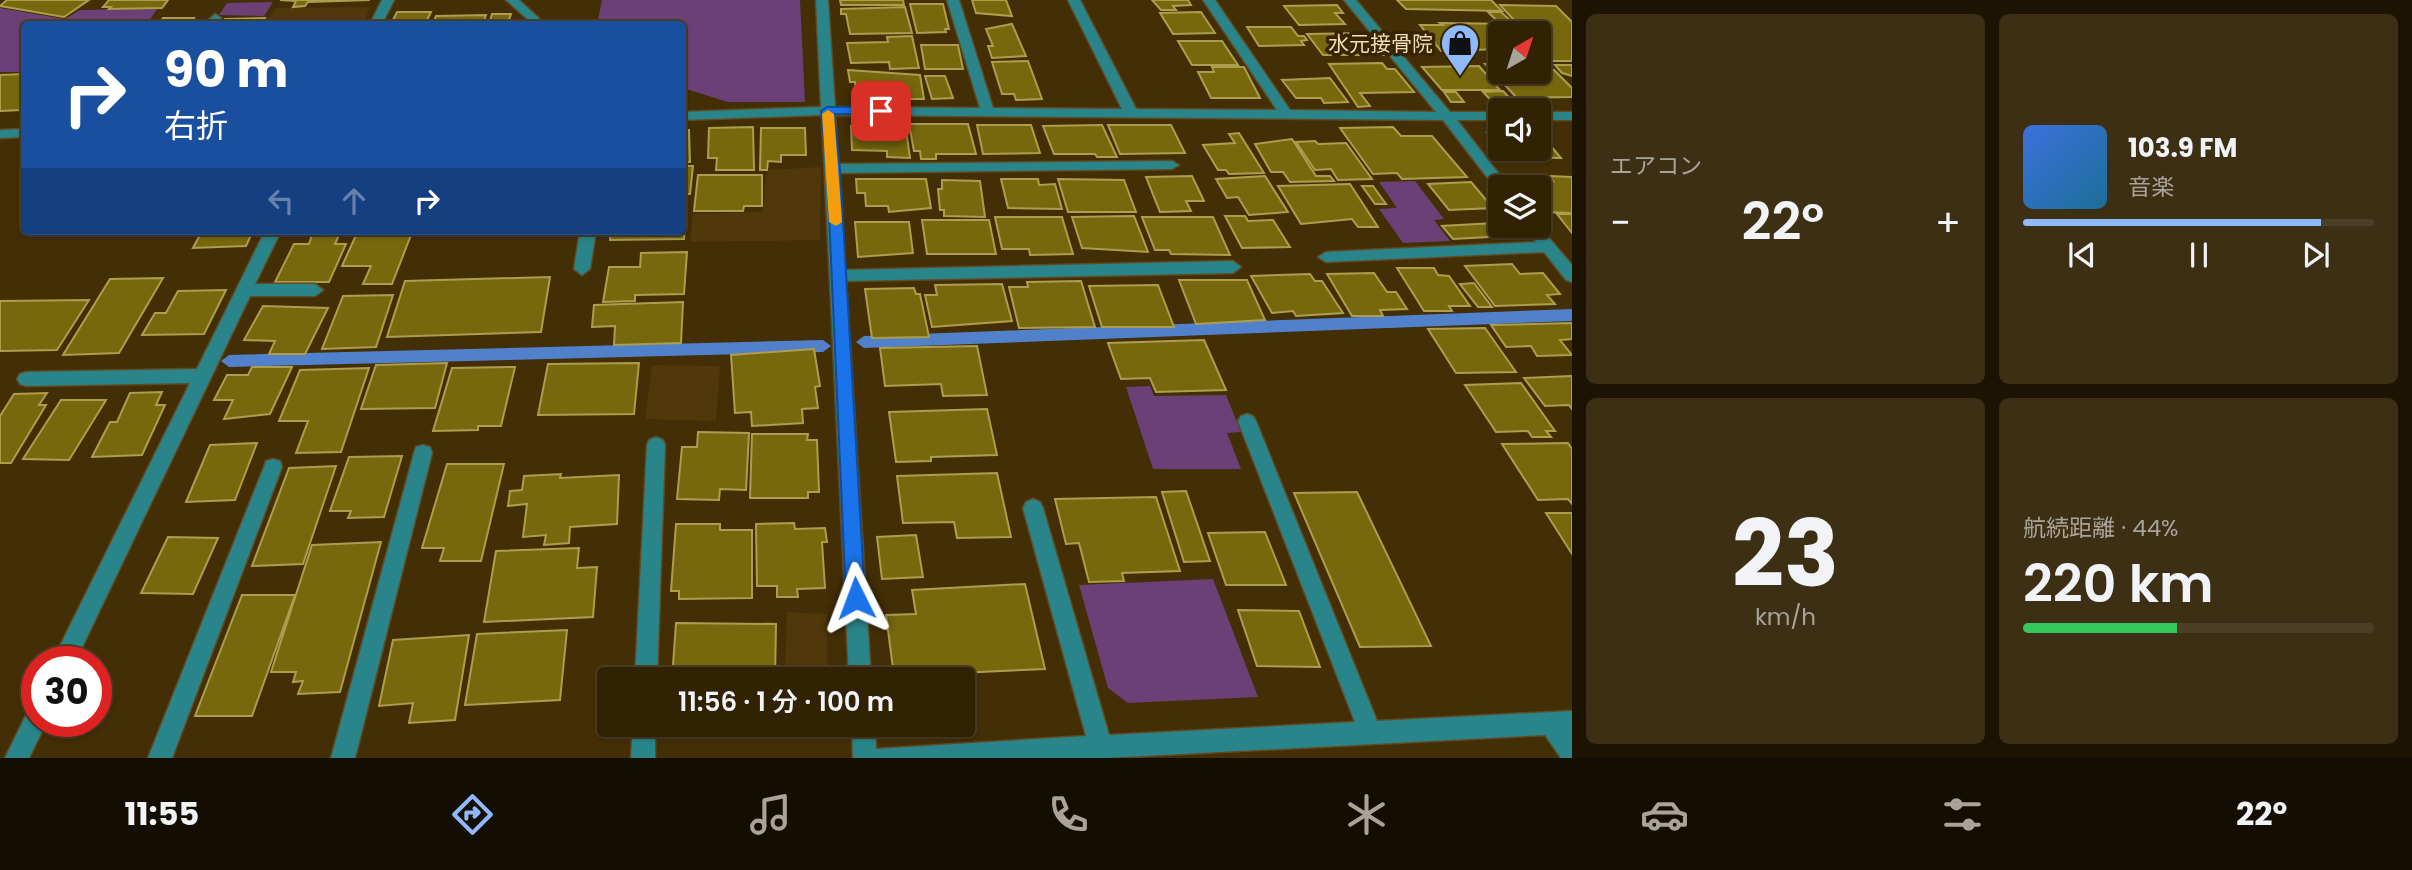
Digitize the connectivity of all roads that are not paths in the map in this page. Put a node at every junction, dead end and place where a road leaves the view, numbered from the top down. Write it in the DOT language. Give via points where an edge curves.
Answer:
graph roads {
  1 [pos="388,0"];
  2 [pos="512,0"];
  3 [pos="822,0"];
  4 [pos="953,0"];
  5 [pos="1074,0"];
  6 [pos="1209,0"];
  7 [pos="1350,0"];
  8 [pos="378,21"];
  9 [pos="536,21"];
  10 [pos="827,111"];
  11 [pos="987,111"];
  12 [pos="1131,113"];
  13 [pos="686,114"];
  14 [pos="1286,114"];
  15 [pos="1447,116"];
  16 [pos="1488,116"];
  17 [pos="1551,116"];
  18 [pos="1572,116"];
  19 [pos="21,133"];
  20 [pos="0,134"];
  21 [pos="1172,165"];
  22 [pos="834,169"];
  23 [pos="1493,175"];
  24 [pos="270,235"];
  25 [pos="587,235"];
  26 [pos="1540,238"];
  27 [pos="1547,247"];
  28 [pos="1326,257"];
  29 [pos="1233,267"];
  30 [pos="582,269"];
  31 [pos="838,276"];
  32 [pos="1572,276"];
  33 [pos="243,290"];
  34 [pos="315,290"];
  35 [pos="200,376"];
  36 [pos="26,379"];
  37 [pos="1247,421"];
  38 [pos="656,444"];
  39 [pos="423,453"];
  40 [pos="273,467"];
  41 [pos="1033,508"];
  42 [pos="71,646"];
  43 [pos="647,667"];
  44 [pos="859,667"];
  45 [pos="1561,723"];
  46 [pos="1371,734"];
  47 [pos="27,737"];
  48 [pos="644,737"];
  49 [pos="864,737"];
  50 [pos="1101,747"];
  51 [pos="1572,754"];
  52 [pos="17,758"];
  53 [pos="160,758"];
  54 [pos="342,758"];
  55 [pos="643,758"];
  56 [pos="865,758"];
  57 [pos="882,758"];
  1 -- 8 [label="street"];
  2 -- 9 [label="street"];
  3 -- 10 [label="street"];
  4 -- 11 [label="street"];
  5 -- 12 [label="street"];
  6 -- 14 [label="street"];
  7 -- 15 [label="street"];
  10 -- 11 [label="street"];
  10 -- 13 [label="street"];
  10 -- 22 [label="street"];
  11 -- 12 [label="street"];
  12 -- 14 [label="street"];
  14 -- 15 [label="street"];
  15 -- 16 [label="street"];
  15 -- 23 [label="street"];
  17 -- 18 [label="street"];
  19 -- 20 [label="street"];
  21 -- 22 [label="street"];
  22 -- 31 [label="street"];
  24 -- 33 [label="street"];
  25 -- 30 [label="street"];
  26 -- 27 [label="street"];
  27 -- 28 [label="street"];
  27 -- 32 [label="street"];
  29 -- 31 [label="street"];
  31 -- 44 [label="street"];
  33 -- 34 [label="street"];
  33 -- 35 [label="street"];
  35 -- 36 [label="street"];
  35 -- 42 [label="street"];
  37 -- 46 [label="street"];
  38 -- 43 [label="street"];
  39 -- 54 [label="street"];
  40 -- 53 [label="street"];
  41 -- 50 [label="street"];
  45 -- 46 [label="street"];
  45 -- 51 [label="street"];
  46 -- 50 [label="street"];
  47 -- 52 [label="street"];
  48 -- 55 [label="street"];
  49 -- 56 [label="street"];
  50 -- 57 [label="street"];
}
